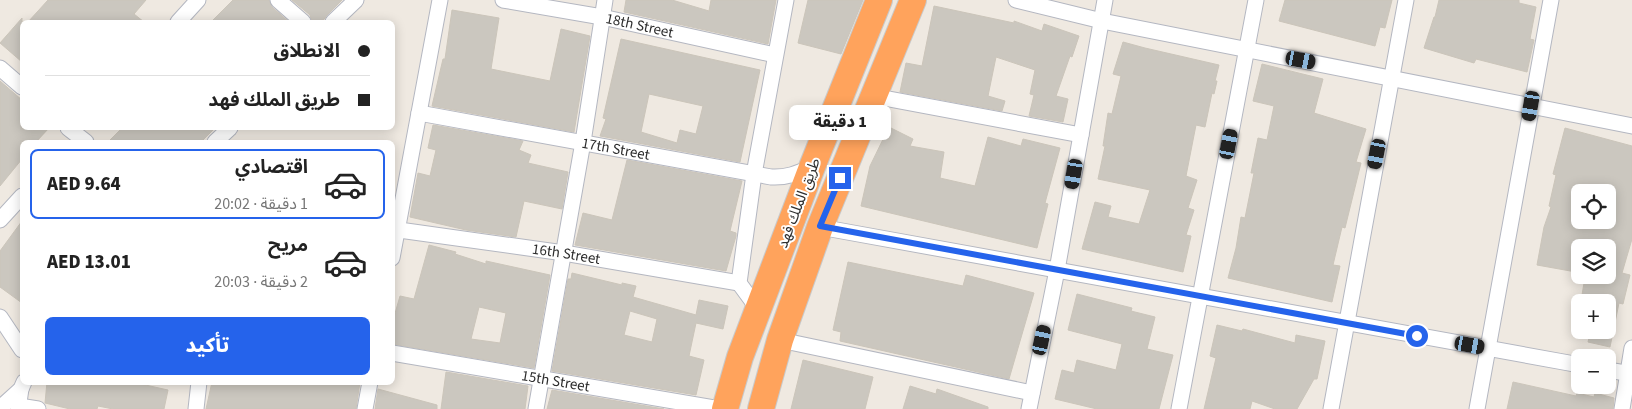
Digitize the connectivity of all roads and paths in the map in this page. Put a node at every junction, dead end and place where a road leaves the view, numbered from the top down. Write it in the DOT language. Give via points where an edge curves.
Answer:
graph roads {
  1 [pos="198,0"];
  2 [pos="278,0"];
  3 [pos="356,0"];
  4 [pos="440,0"];
  5 [pos="503,0"];
  6 [pos="605,0"];
  7 [pos="786,0"];
  8 [pos="879,0"];
  9 [pos="913,0"];
  10 [pos="1016,0"];
  11 [pos="1106,0"];
  12 [pos="1256,0"];
  13 [pos="1406,0"];
  14 [pos="1550,0"];
  15 [pos="602,18"];
  16 [pos="180,20"];
  17 [pos="301,20"];
  18 [pos="335,20"];
  19 [pos="1102,21"];
  20 [pos="1247,50"];
  21 [pos="775,55"];
  22 [pos="0,68"];
  23 [pos="1391,78"];
  24 [pos="20,85"];
  25 [pos="873,96"];
  26 [pos="1531,106"];
  27 [pos="419,113"];
  28 [pos="1632,126"];
  29 [pos="228,130"];
  30 [pos="1081,135"];
  31 [pos="217,140"];
  32 [pos="583,142"];
  33 [pos="812,167"];
  34 [pos="754,174"];
  35 [pos="20,198"];
  36 [pos="0,220"];
  37 [pos="820,226"];
  38 [pos="395,229"];
  39 [pos="564,253"];
  40 [pos="1057,270"];
  41 [pos="739,283"];
  42 [pos="1200,296"];
  43 [pos="758,309"];
  44 [pos="0,317"];
  45 [pos="1346,323"];
  46 [pos="780,340"];
  47 [pos="20,347"];
  48 [pos="1487,348"];
  49 [pos="1632,348"];
  50 [pos="395,354"];
  51 [pos="1571,363"];
  52 [pos="1616,371"];
  53 [pos="1630,374"];
  54 [pos="541,379"];
  55 [pos="199,385"];
  56 [pos="369,385"];
  57 [pos="22,386"];
  58 [pos="1032,393"];
  59 [pos="19,407"];
  60 [pos="0,408"];
  61 [pos="38,409"];
  62 [pos="196,409"];
  63 [pos="365,409"];
  64 [pos="536,409"];
  65 [pos="720,409"];
  66 [pos="725,409"];
  67 [pos="761,409"];
  68 [pos="1029,409"];
  69 [pos="1179,409"];
  70 [pos="1331,409"];
  71 [pos="1477,409"];
  72 [pos="1622,409"];
  1 -- 16 [label="street"];
  2 -- 17 [label="street"];
  3 -- 18 [label="street"];
  4 -- 27 [label="street"];
  5 -- 15 [label="street, 18th Street"];
  6 -- 15 [label="street"];
  7 -- 21 [label="street"];
  8 -- 33 [label="highway, طريق الملك فهد"];
  9 -- 25 [label="highway, طريق الملك فهد"];
  10 -- 19 [label="street"];
  11 -- 19 [label="street"];
  12 -- 20 [label="street"];
  13 -- 23 [label="street"];
  14 -- 26 [label="street"];
  15 -- 21 [label="street, 18th Street"];
  15 -- 32 [label="street"];
  19 -- 20 [label="street"];
  19 -- 30 [label="street"];
  20 -- 23 [label="street"];
  20 -- 42 [label="street"];
  21 -- 34 [label="street"];
  22 -- 24 [label="street"];
  23 -- 26 [label="street"];
  23 -- 45 [label="street"];
  25 -- 30 [label="street"];
  25 -- 37 [label="highway, طريق الملك فهد"];
  26 -- 28 [label="street"];
  26 -- 48 [label="street"];
  27 -- 32 [label="street, 17th Street"];
  27 -- 38 [label="street"];
  29 -- 31 [label="street"];
  30 -- 40 [label="street"];
  32 -- 34 [label="street, 17th Street"];
  32 -- 39 [label="street"];
  33 -- 34 [label="street, 17th Street" via="782,178"];
  33 -- 43 [label="highway, طريق الملك فهد"];
  34 -- 41 [label="street"];
  35 -- 36 [label="street"];
  37 -- 40 [label="street"];
  37 -- 46 [label="highway, طريق الملك فهد"];
  38 -- 39 [label="street, 16th Street"];
  39 -- 41 [label="street, 16th Street"];
  39 -- 54 [label="street"];
  40 -- 42 [label="street"];
  40 -- 58 [label="street"];
  41 -- 43 [label="street"];
  42 -- 45 [label="street"];
  42 -- 69 [label="street"];
  43 -- 66 [label="highway, طريق الملك فهد"];
  44 -- 47 [label="street"];
  45 -- 48 [label="street"];
  45 -- 70 [label="street"];
  46 -- 58 [label="street"];
  46 -- 67 [label="highway, طريق الملك فهد"];
  48 -- 51 [label="street"];
  48 -- 71 [label="street"];
  49 -- 53 [label="street"];
  50 -- 54 [label="street, 15th Street"];
  52 -- 53 [label="street"];
  53 -- 72 [label="street"];
  54 -- 64 [label="street"];
  54 -- 65 [label="street, 15th Street"];
  55 -- 62 [label="street"];
  56 -- 63 [label="street"];
  57 -- 59 [label="street"];
  57 -- 60 [label="street"];
  58 -- 68 [label="street"];
  59 -- 61 [label="street"];
}
